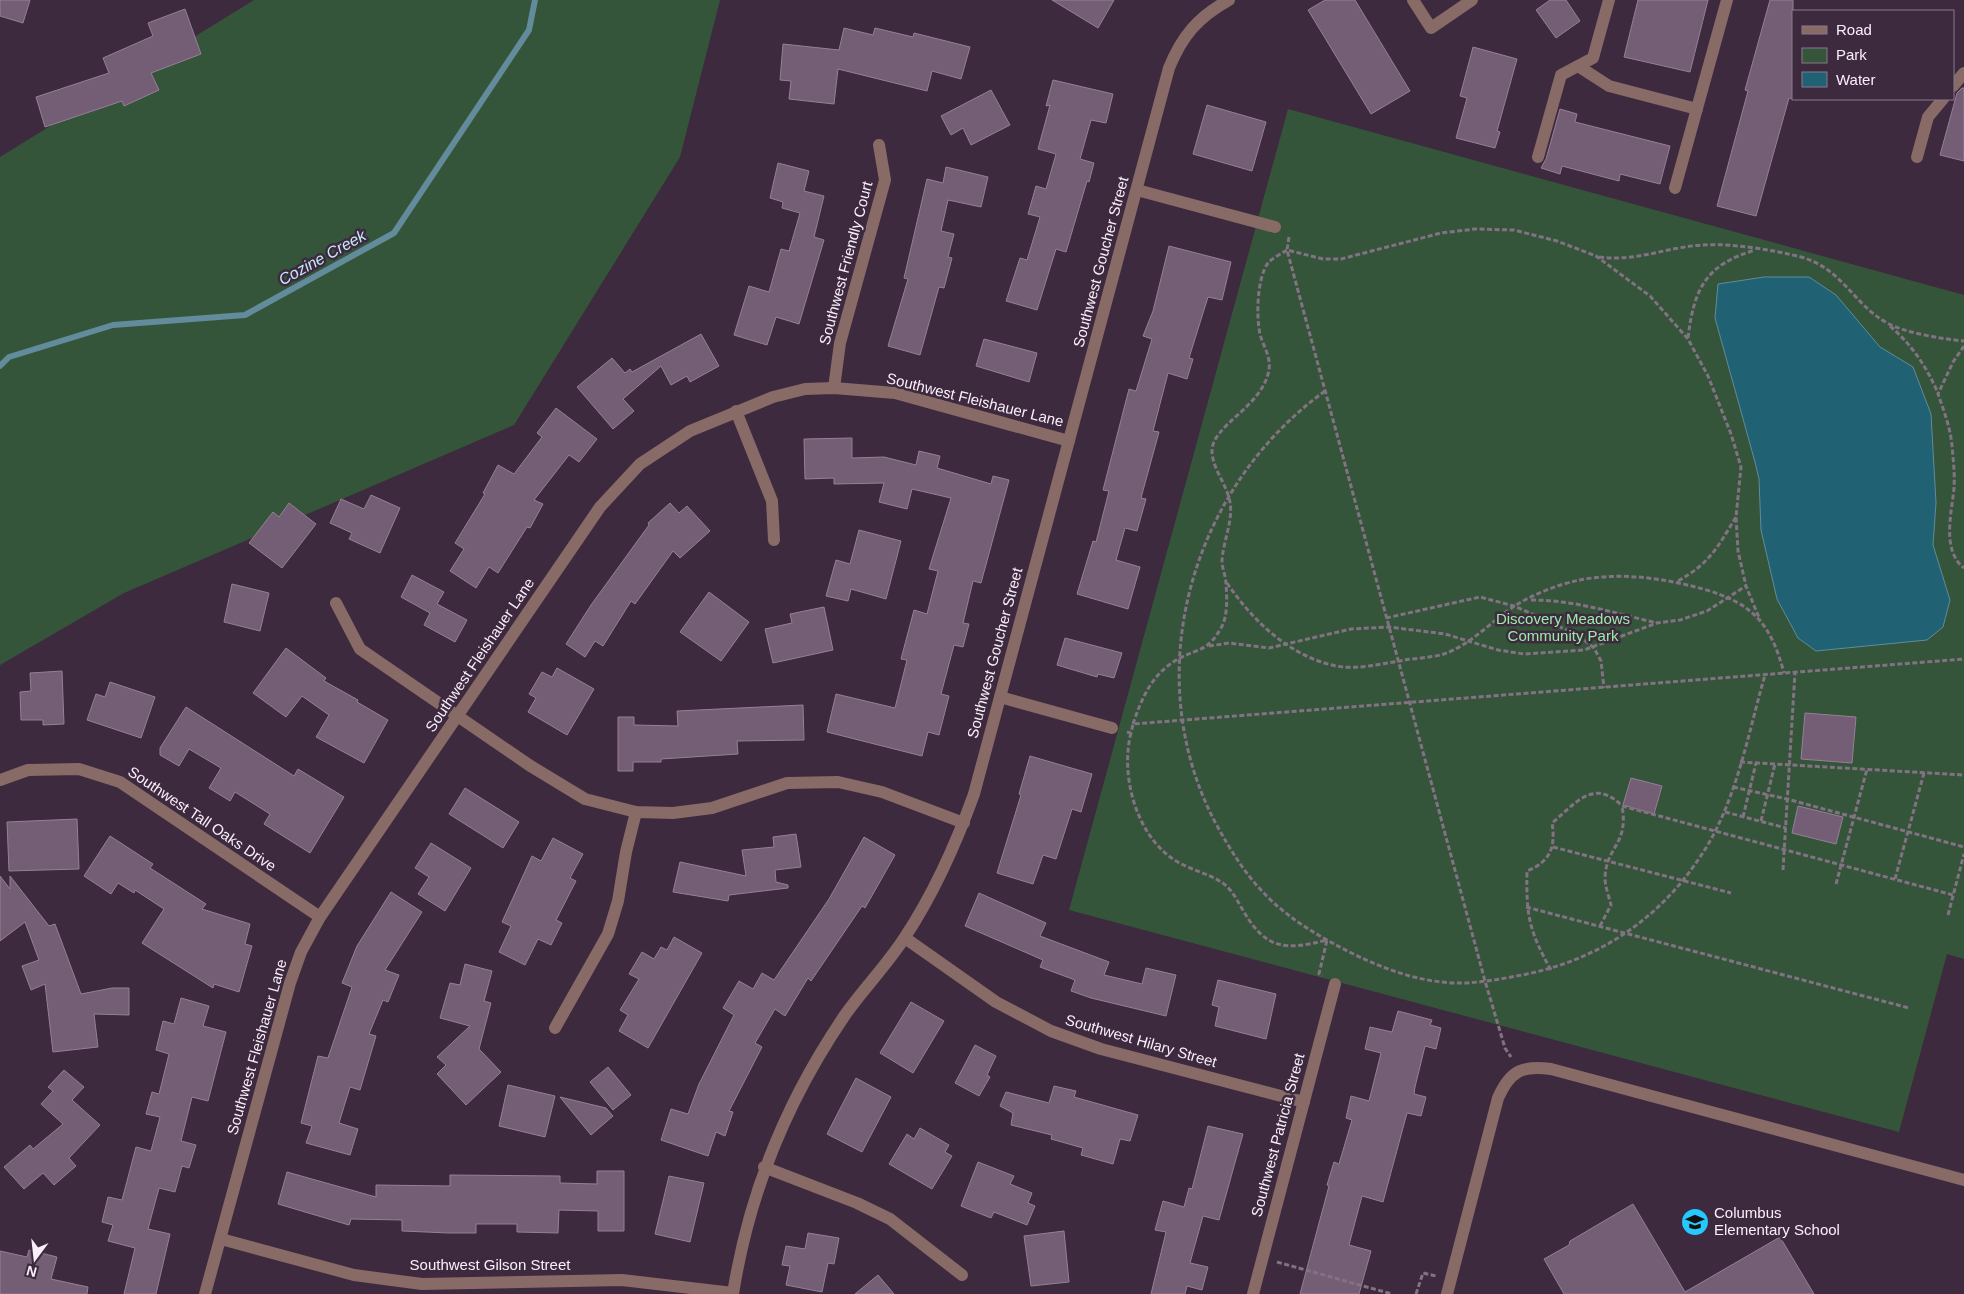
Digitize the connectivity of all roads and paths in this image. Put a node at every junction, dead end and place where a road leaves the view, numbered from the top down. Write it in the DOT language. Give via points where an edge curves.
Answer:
graph roads {
  1 [pos="1229,0"];
  2 [pos="1413,0"];
  3 [pos="1472,0"];
  4 [pos="1609,0"];
  5 [pos="1727,0"];
  6 [pos="1578,66"];
  7 [pos="1964,73"];
  8 [pos="1954,85"];
  9 [pos="1942,100"];
  10 [pos="1697,109"];
  11 [pos="879,145"];
  12 [pos="1538,157"];
  13 [pos="1917,157"];
  14 [pos="1675,188"];
  15 [pos="1137,190"];
  16 [pos="1274,226"];
  17 [pos="1291,231"];
  18 [pos="1287,250"];
  19 [pos="1756,250"];
  20 [pos="1596,256"];
  21 [pos="1888,324"];
  22 [pos="1688,339"];
  23 [pos="1964,341"];
  24 [pos="1964,346"];
  25 [pos="834,388"];
  26 [pos="1325,391"];
  27 [pos="1938,394"];
  28 [pos="736,411"];
  29 [pos="1069,441"];
  30 [pos="1229,496"];
  31 [pos="1736,517"];
  32 [pos="774,540"];
  33 [pos="1964,568"];
  34 [pos="1677,582"];
  35 [pos="1226,583"];
  36 [pos="1746,586"];
  37 [pos="1728,598"];
  38 [pos="1528,600"];
  39 [pos="336,603"];
  40 [pos="1514,606"];
  41 [pos="1386,618"];
  42 [pos="1760,620"];
  43 [pos="1657,623"];
  44 [pos="1389,627"];
  45 [pos="1470,640"];
  46 [pos="1289,645"];
  47 [pos="1208,646"];
  48 [pos="1594,648"];
  49 [pos="1180,658"];
  50 [pos="1964,659"];
  51 [pos="1398,661"];
  52 [pos="1794,672"];
  53 [pos="1784,674"];
  54 [pos="1765,675"];
  55 [pos="1604,688"];
  56 [pos="1000,697"];
  57 [pos="1409,704"];
  58 [pos="458,717"];
  59 [pos="1182,721"];
  60 [pos="1133,724"];
  61 [pos="1112,728"];
  62 [pos="1131,733"];
  63 [pos="1740,762"];
  64 [pos="1756,763"];
  65 [pos="1775,764"];
  66 [pos="1789,765"];
  67 [pos="1867,770"];
  68 [pos="1924,773"];
  69 [pos="1964,775"];
  70 [pos="0,780"];
  71 [pos="1733,787"];
  72 [pos="1750,791"];
  73 [pos="1768,795"];
  74 [pos="1787,799"];
  75 [pos="1622,806"];
  76 [pos="636,812"];
  77 [pos="1725,812"];
  78 [pos="1743,817"];
  79 [pos="1854,818"];
  80 [pos="1761,821"];
  81 [pos="964,823"];
  82 [pos="1786,828"];
  83 [pos="1716,831"];
  84 [pos="1908,832"];
  85 [pos="1553,847"];
  86 [pos="1964,847"];
  87 [pos="1784,850"];
  88 [pos="1964,854"];
  89 [pos="1609,861"];
  90 [pos="1842,865"];
  91 [pos="1783,870"];
  92 [pos="1895,879"];
  93 [pos="1683,880"];
  94 [pos="1836,884"];
  95 [pos="1731,893"];
  96 [pos="1953,895"];
  97 [pos="1526,907"];
  98 [pos="1948,914"];
  99 [pos="320,917"];
  100 [pos="1600,926"];
  101 [pos="1626,933"];
  102 [pos="905,938"];
  103 [pos="1327,940"];
  104 [pos="1550,970"];
  105 [pos="1485,981"];
  106 [pos="1336,984"];
  107 [pos="1909,1008"];
  108 [pos="555,1028"];
  109 [pos="1519,1070"];
  110 [pos="1304,1102"];
  111 [pos="764,1167"];
  112 [pos="1964,1180"];
  113 [pos="221,1240"];
  114 [pos="1262,1258"];
  115 [pos="962,1275"];
  116 [pos="1451,1280"];
  117 [pos="733,1293"];
  118 [pos="205,1294"];
  119 [pos="1252,1294"];
  120 [pos="1392,1294"];
  121 [pos="1416,1294"];
  122 [pos="1448,1294"];
  1 -- 15 [label="street, Southwest Goucher Street" via="1209,11 1179,44 1169,68"];
  2 -- 3 [label="street" via="1431,28"];
  4 -- 6 [label="street" via="1593,58"];
  5 -- 10 [label="street"];
  6 -- 10 [label="street" via="1609,86"];
  6 -- 12 [label="street" via="1561,75"];
  7 -- 8 [label="street"];
  9 -- 13 [label="street" via="1928,117"];
  10 -- 14 [label="street"];
  11 -- 25 [label="street, Southwest Friendly Court" via="885,180 840,343"];
  15 -- 16 [label="street"];
  15 -- 29 [label="street, Southwest Goucher Street"];
  17 -- 18 [label="path"];
  18 -- 20 [label="path" via="1323,259 1341,259 1441,233 1475,229 1514,230 1557,241"];
  18 -- 26 [label="path"];
  18 -- 30 [label="path" via="1269,262 1261,280 1260,333 1268,354 1269,369 1262,391 1217,435 1212,450 1214,464"];
  19 -- 20 [label="path" via="1703,245 1641,258"];
  19 -- 21 [label="path" via="1819,263 1839,277"];
  19 -- 22 [label="path" via="1712,271 1701,284 1691,309"];
  20 -- 22 [label="path" via="1650,296"];
  21 -- 23 [label="path" via="1938,338"];
  21 -- 27 [label="path" via="1913,349 1929,372"];
  22 -- 31 [label="path" via="1708,376 1741,466"];
  24 -- 27 [label="path"];
  25 -- 28 [label="street, Southwest Fleishauer Lane" via="805,389"];
  25 -- 29 [label="street, Southwest Fleishauer Lane" via="895,393"];
  26 -- 30 [label="path" via="1289,419 1263,446"];
  26 -- 41 [label="path"];
  27 -- 33 [label="path" via="1952,447 1951,544"];
  28 -- 32 [label="street" via="772,502"];
  28 -- 58 [label="street, Southwest Fleishauer Lane" via="690,431 640,464 600,508"];
  29 -- 56 [label="street, Southwest Goucher Street"];
  30 -- 35 [label="path" via="1231,510 1222,563"];
  30 -- 49 [label="path" via="1209,531 1196,565 1187,598"];
  31 -- 34 [label="path" via="1716,550 1699,569"];
  31 -- 36 [label="path" via="1738,551"];
  34 -- 37 [label="path"];
  34 -- 38 [label="path" via="1636,576 1579,580"];
  35 -- 46 [label="path" via="1265,630"];
  35 -- 47 [label="path" via="1226,615 1222,627"];
  36 -- 37 [label="path"];
  36 -- 42 [label="path"];
  37 -- 42 [label="path"];
  37 -- 43 [label="path" via="1707,611"];
  38 -- 40 [label="path"];
  38 -- 43 [label="path" via="1594,606"];
  39 -- 58 [label="street" via="360,649"];
  40 -- 41 [label="path" via="1480,597"];
  40 -- 45 [label="path"];
  40 -- 48 [label="path" via="1550,621"];
  41 -- 44 [label="path"];
  42 -- 53 [label="path" via="1777,649"];
  43 -- 48 [label="path"];
  44 -- 45 [label="path"];
  44 -- 46 [label="path" via="1351,630"];
  44 -- 51 [label="path"];
  45 -- 48 [label="path" via="1498,650 1524,654"];
  45 -- 51 [label="path" via="1444,654"];
  46 -- 47 [label="path" via="1269,648 1229,643"];
  46 -- 51 [label="path" via="1336,666 1361,667"];
  47 -- 49 [label="path"];
  48 -- 55 [label="path" via="1601,661"];
  49 -- 59 [label="path"];
  49 -- 60 [label="path" via="1164,668 1144,693"];
  50 -- 52 [label="path"];
  51 -- 57 [label="path"];
  52 -- 53 [label="path"];
  52 -- 66 [label="path"];
  53 -- 54 [label="path"];
  54 -- 55 [label="path"];
  54 -- 63 [label="path"];
  55 -- 57 [label="path"];
  56 -- 61 [label="street"];
  56 -- 81 [label="street, Southwest Goucher Street"];
  57 -- 59 [label="path"];
  57 -- 105 [label="path"];
  58 -- 76 [label="street" via="585,799"];
  58 -- 99 [label="street, Southwest Fleishauer Lane"];
  59 -- 60 [label="path"];
  59 -- 103 [label="path" via="1188,754 1204,801 1233,855 1267,899 1304,928"];
  60 -- 62 [label="path"];
  61 -- 62 [label="path"];
  62 -- 103 [label="path" via="1127,750 1133,800 1152,838 1185,867 1225,885 1262,936 1276,944 1296,947"];
  63 -- 64 [label="path"];
  63 -- 71 [label="path"];
  64 -- 65 [label="path"];
  64 -- 72 [label="path"];
  65 -- 66 [label="path"];
  65 -- 73 [label="path"];
  66 -- 67 [label="path"];
  66 -- 74 [label="path"];
  67 -- 68 [label="path"];
  67 -- 79 [label="path"];
  68 -- 69 [label="path"];
  68 -- 84 [label="path"];
  70 -- 99 [label="street, Southwest Tall Oaks Drive" via="28,770 79,769 120,782"];
  71 -- 72 [label="path"];
  71 -- 77 [label="path"];
  72 -- 73 [label="path"];
  72 -- 78 [label="path"];
  73 -- 74 [label="path"];
  73 -- 80 [label="path"];
  74 -- 79 [label="path"];
  74 -- 82 [label="path"];
  75 -- 83 [label="path"];
  75 -- 85 [label="path" via="1597,791 1583,797 1552,823"];
  75 -- 89 [label="path" via="1624,831"];
  76 -- 81 [label="street" via="673,813 712,808 787,783 838,782 882,792"];
  76 -- 108 [label="street" via="608,934"];
  77 -- 78 [label="path"];
  77 -- 83 [label="path"];
  78 -- 80 [label="path"];
  79 -- 84 [label="path"];
  79 -- 90 [label="path"];
  80 -- 82 [label="path"];
  81 -- 102 [label="street, Southwest Goucher Street" via="941,875"];
  82 -- 87 [label="path"];
  83 -- 87 [label="path"];
  83 -- 93 [label="path"];
  84 -- 86 [label="path"];
  84 -- 92 [label="path"];
  85 -- 89 [label="path"];
  85 -- 97 [label="path" via="1547,860 1527,871"];
  87 -- 90 [label="path"];
  87 -- 91 [label="path"];
  88 -- 96 [label="path"];
  89 -- 93 [label="path"];
  89 -- 100 [label="path" via="1605,878 1611,905"];
  90 -- 92 [label="path"];
  90 -- 94 [label="path"];
  92 -- 96 [label="path"];
  93 -- 95 [label="path"];
  93 -- 101 [label="path" via="1657,910"];
  96 -- 98 [label="path"];
  97 -- 100 [label="path"];
  97 -- 104 [label="path" via="1532,933"];
  99 -- 113 [label="street, Southwest Fleishauer Lane" via="301,952 290,983"];
  100 -- 101 [label="path"];
  101 -- 104 [label="path" via="1608,945"];
  101 -- 107 [label="path"];
  102 -- 110 [label="street, Southwest Hilary Street" via="996,1002 1051,1031 1101,1049"];
  102 -- 111 [label="street, Southwest Goucher Street" via="845,1015 784,1120"];
  103 -- 105 [label="path" via="1386,968 1424,978 1457,983"];
  103 -- 106 [label="path" via="1319,974"];
  104 -- 105 [label="path"];
  105 -- 109 [label="path" via="1505,1048"];
  106 -- 110 [label="street, Southwest Patricia Street"];
  109 -- 112 [label="street" via="1534,1066 1551,1069"];
  109 -- 116 [label="street" via="1505,1082 1498,1098"];
  110 -- 114 [label="street, Southwest Patricia Street"];
  111 -- 115 [label="street" via="858,1203 890,1219"];
  111 -- 117 [label="street, Southwest Goucher Street" via="743,1235"];
  113 -- 117 [label="street, Southwest Gilson Street" via="354,1275 422,1284 622,1280"];
  113 -- 118 [label="street, Southwest Fleishauer Lane"];
  114 -- 119 [label="street, Southwest Patricia Street"];
  114 -- 120 [label="path"];
  116 -- 121 [label="path" via="1423,1273"];
  116 -- 122 [label="street"];
}
